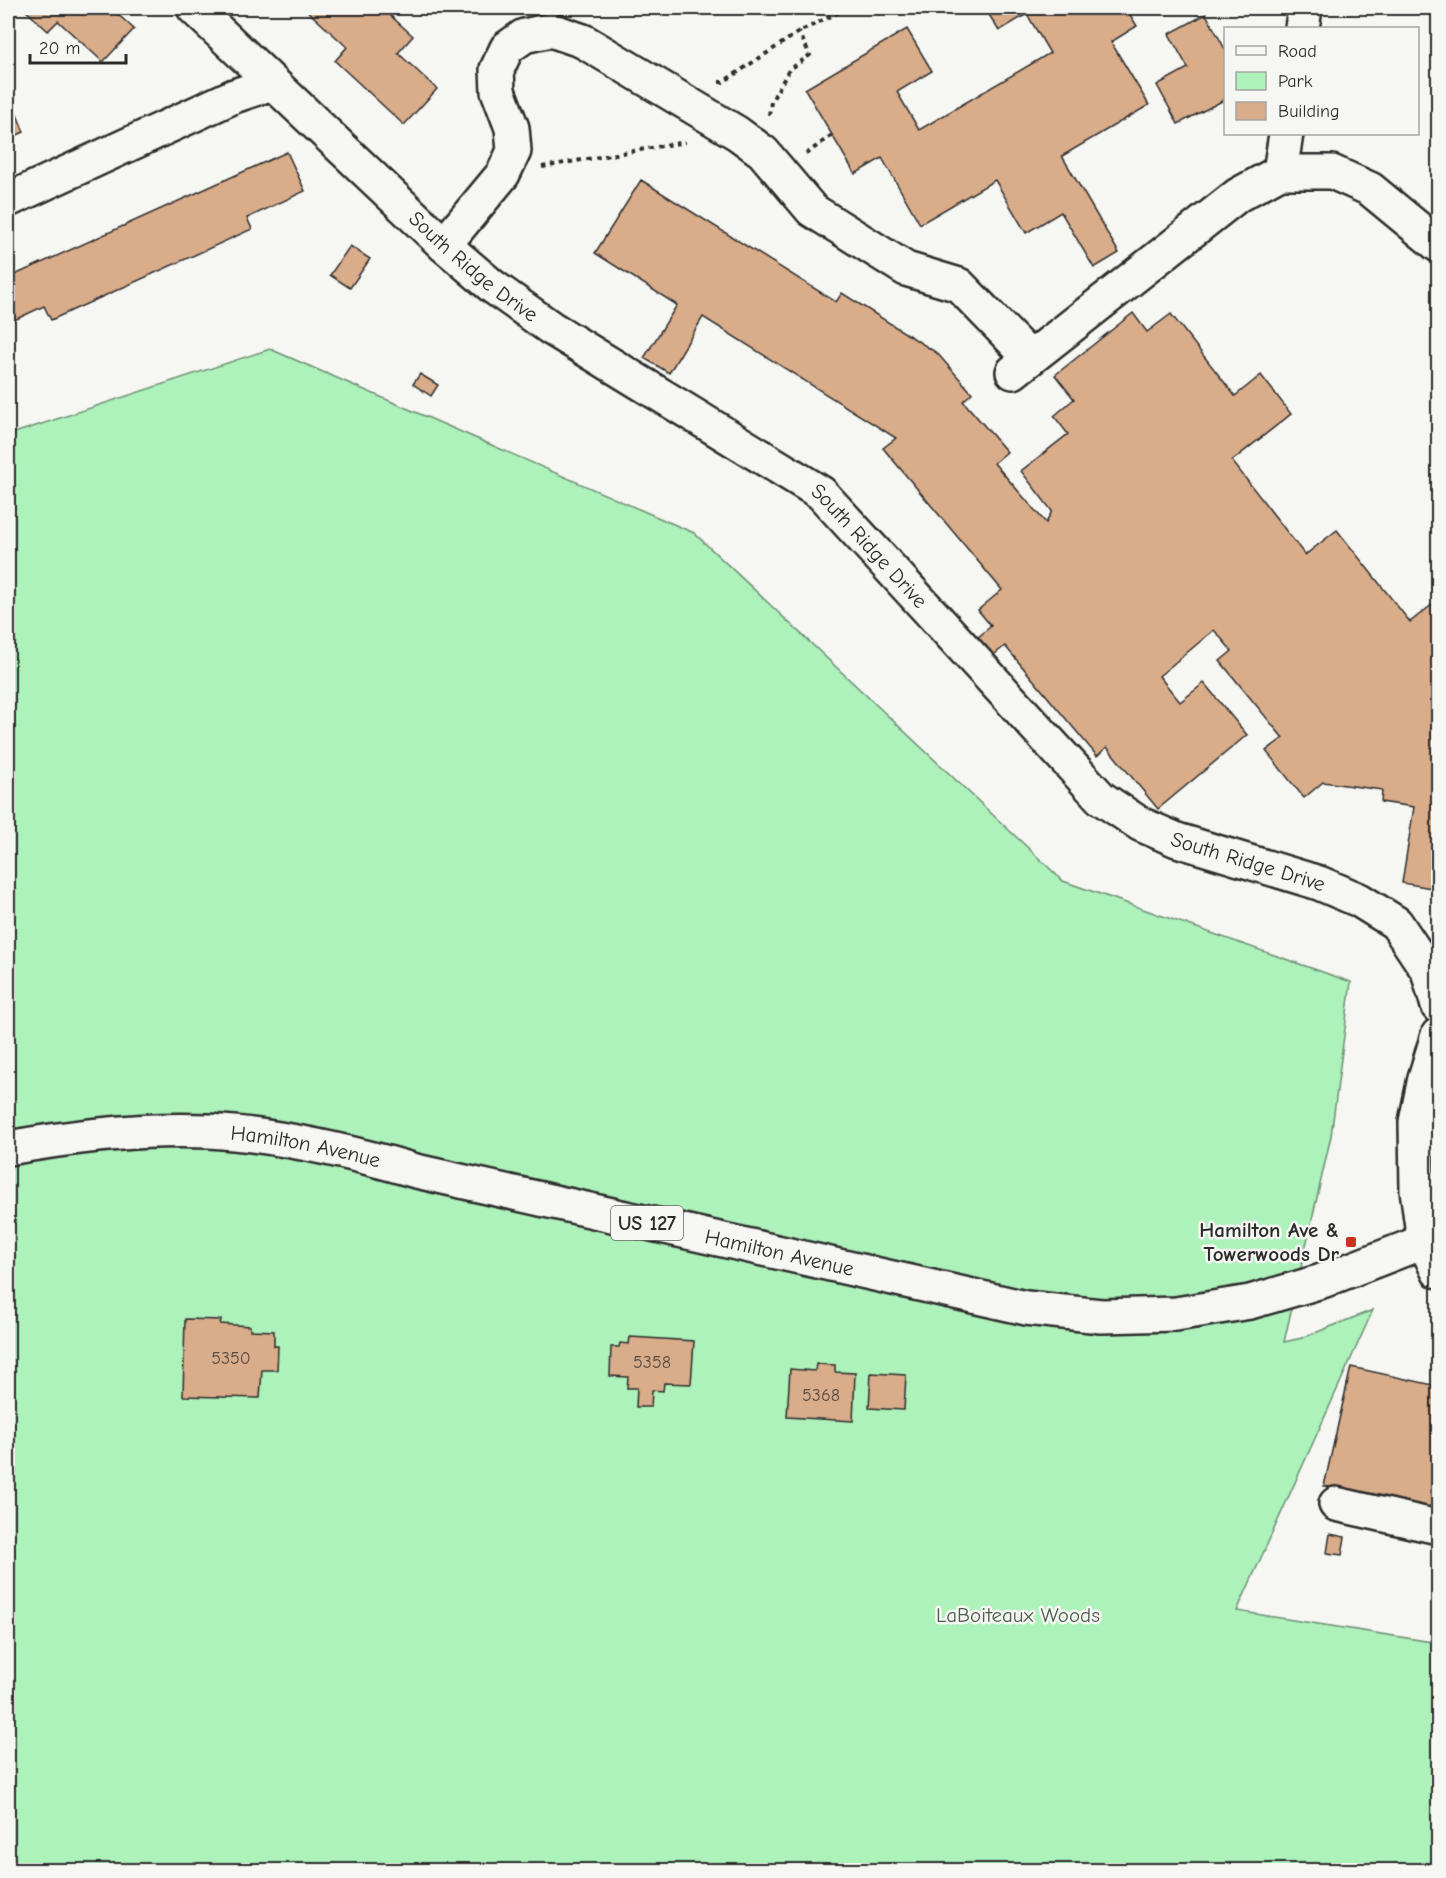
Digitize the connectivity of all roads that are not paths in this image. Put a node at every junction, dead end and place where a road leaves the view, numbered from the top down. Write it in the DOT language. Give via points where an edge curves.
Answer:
graph roads {
  1 [pos="194,8"];
  2 [pos="1305,8"];
  3 [pos="1302,27"];
  4 [pos="272,83"];
  5 [pos="1286,135"];
  6 [pos="1280,172"];
  7 [pos="8,200"];
  8 [pos="444,245"];
  9 [pos="1438,245"];
  10 [pos="1438,1006"];
  11 [pos="1438,1035"];
  12 [pos="8,1148"];
  13 [pos="1431,1239"];
  14 [pos="1438,1271"];
  15 [pos="1336,1504"];
  16 [pos="1438,1527"];
  1 -- 4 [label="street, South Ridge Drive"];
  2 -- 3 [label="street"];
  4 -- 7 [label="street" via="234,96"];
  4 -- 8 [label="street, South Ridge Drive"];
  5 -- 6 [label="street"];
  6 -- 8 [label="street" via="1238,195 1021,365 959,285 906,269 812,210 763,152 737,133 583,41 551,30 524,36 507,48 497,69 498,91 512,128 514,151 503,174"];
  6 -- 9 [label="street" via="1332,172 1370,189"];
  8 -- 10 [label="street, South Ridge Drive" via="550,328 821,493 1101,798 1140,824 1177,840 1319,883 1359,900 1396,923 1428,972"];
  11 -- 13 [label="street" via="1416,1122 1418,1190"];
  12 -- 13 [label="street, Hamilton Avenue / US 127" via="59,1138 134,1132 209,1131 284,1139 1026,1308 1101,1316 1176,1314 1250,1302 1322,1281"];
  13 -- 14 [label="street"];
  15 -- 16 [label="street"];
}
